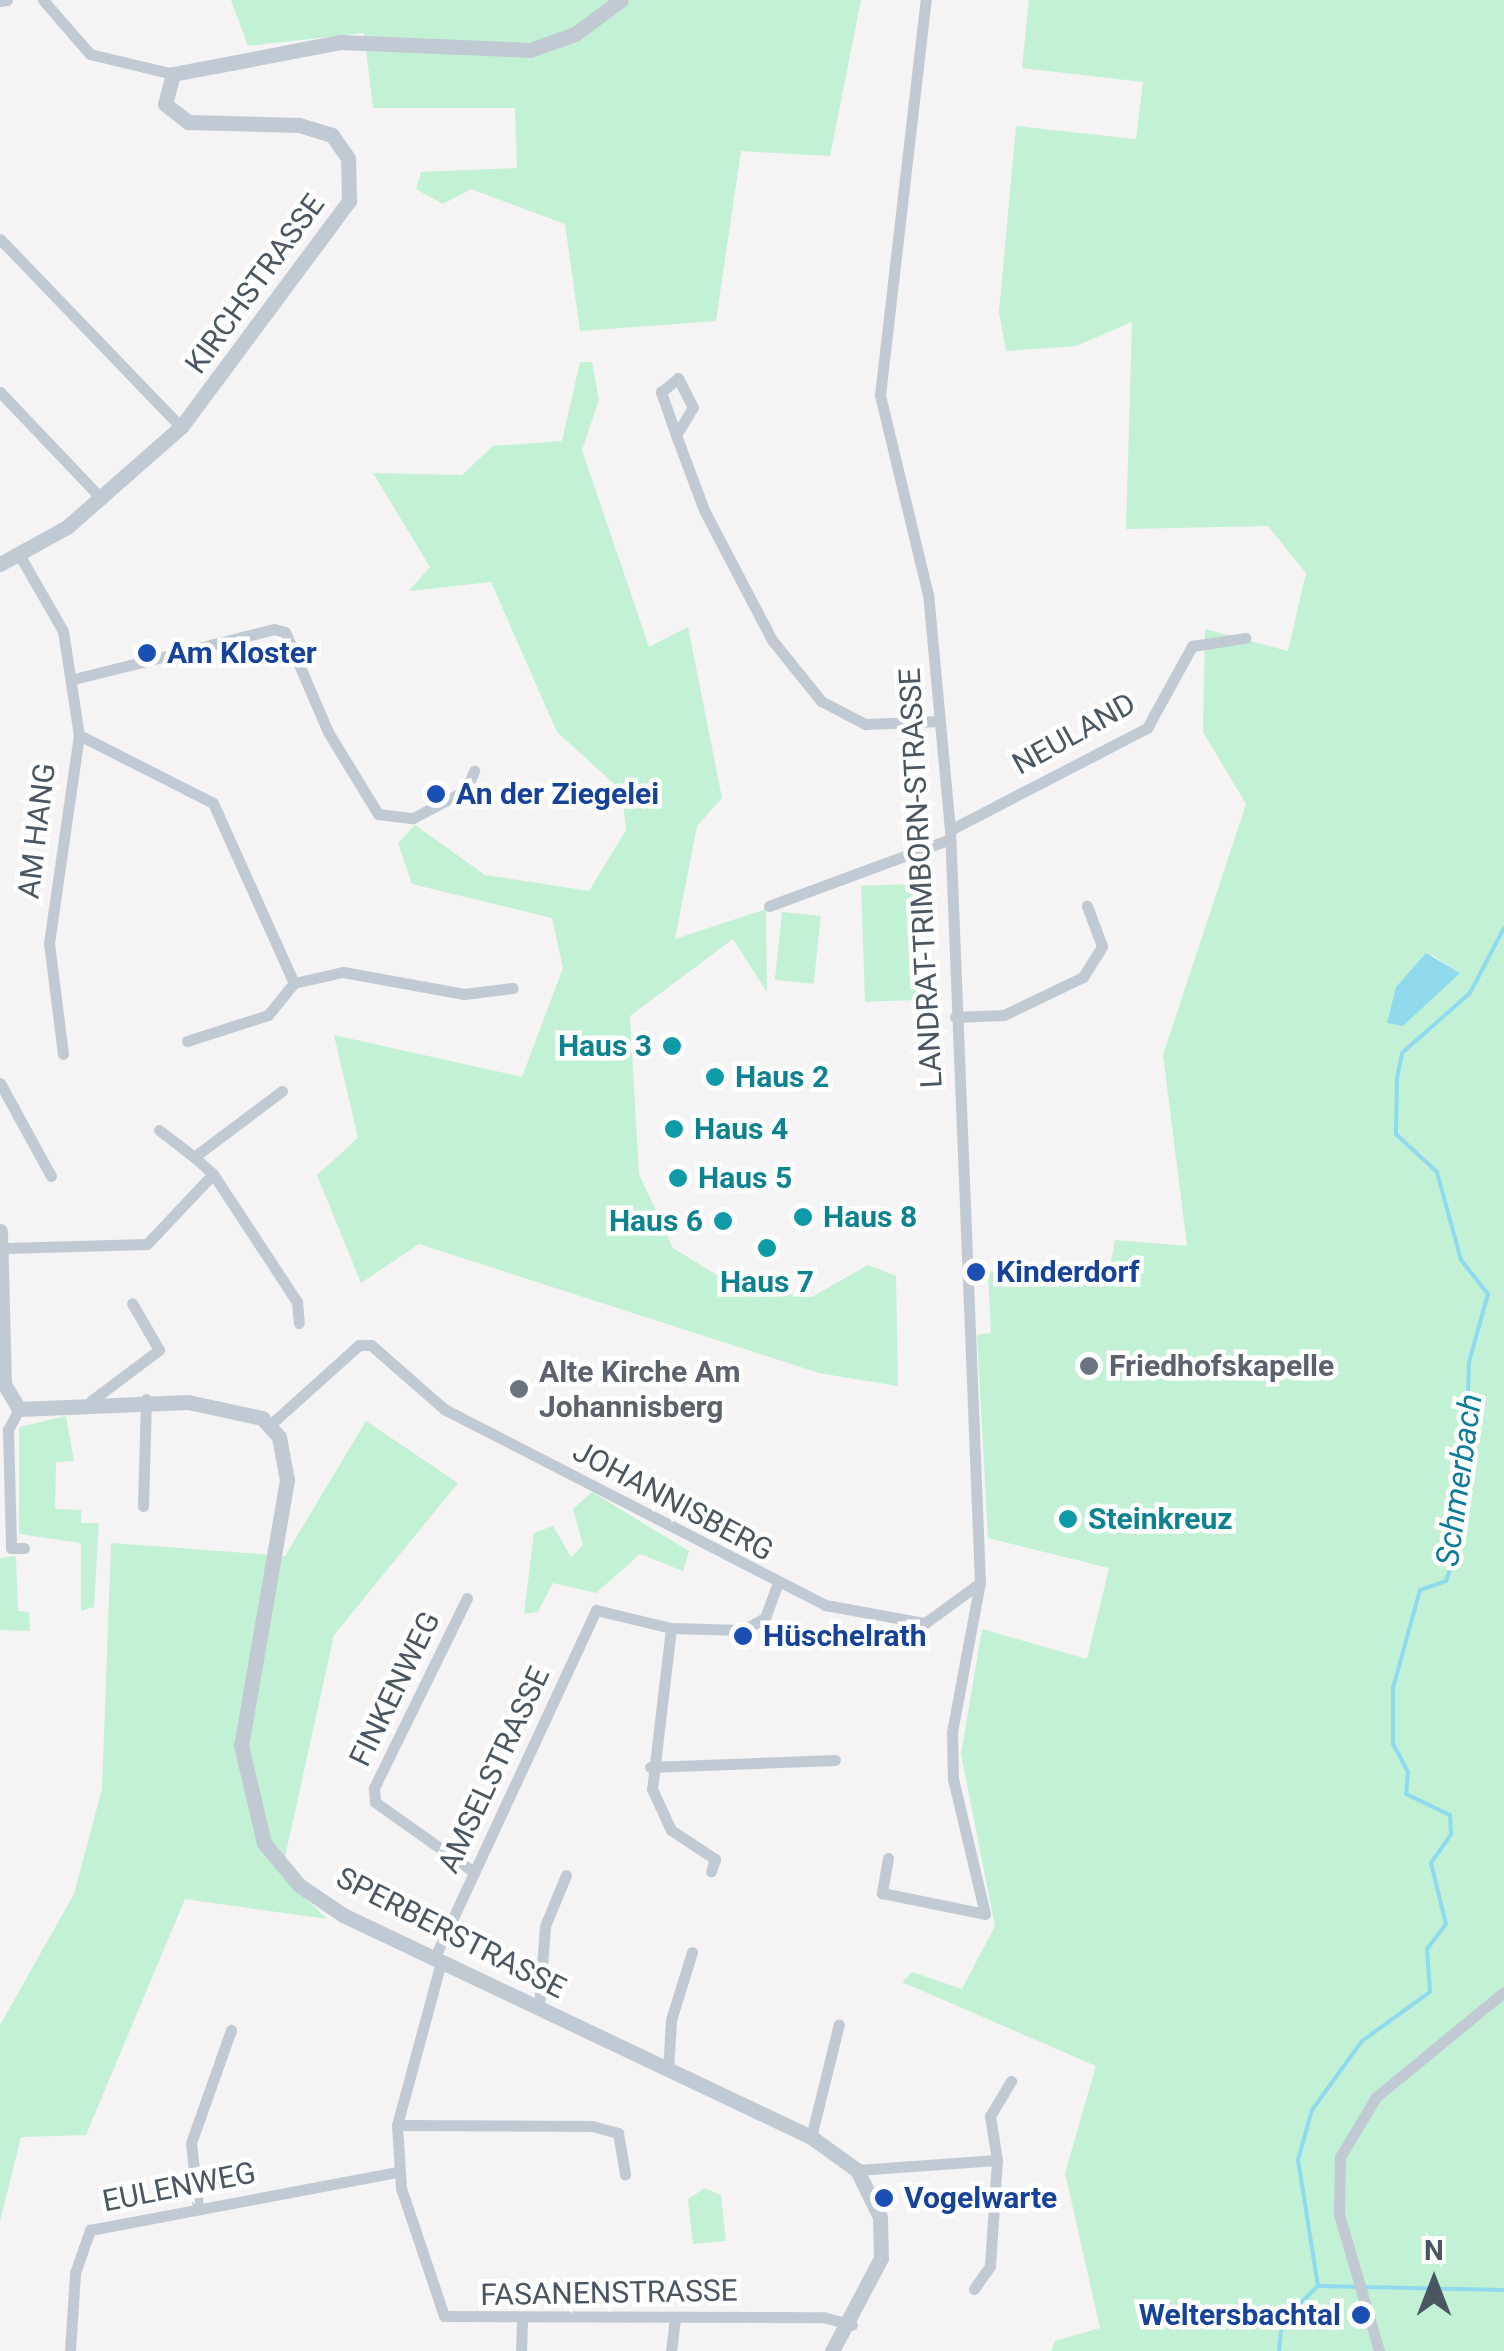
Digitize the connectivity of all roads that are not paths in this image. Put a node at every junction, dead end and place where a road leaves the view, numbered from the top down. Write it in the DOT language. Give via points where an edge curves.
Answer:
graph roads {
  1 [pos="43,0"];
  2 [pos="621,0"];
  3 [pos="926,0"];
  4 [pos="173,74"];
  5 [pos="0,239"];
  6 [pos="0,392"];
  7 [pos="181,427"];
  8 [pos="676,435"];
  9 [pos="102,499"];
  10 [pos="20,556"];
  11 [pos="0,564"];
  12 [pos="1245,638"];
  13 [pos="74,679"];
  14 [pos="940,721"];
  15 [pos="79,735"];
  16 [pos="474,771"];
  17 [pos="950,834"];
  18 [pos="768,906"];
  19 [pos="1088,906"];
  20 [pos="294,983"];
  21 [pos="512,988"];
  22 [pos="956,1017"];
  23 [pos="187,1041"];
  24 [pos="63,1054"];
  25 [pos="0,1083"];
  26 [pos="282,1091"];
  27 [pos="159,1130"];
  28 [pos="194,1157"];
  29 [pos="213,1174"];
  30 [pos="50,1176"];
  31 [pos="0,1231"];
  32 [pos="6,1248"];
  33 [pos="132,1303"];
  34 [pos="298,1323"];
  35 [pos="1,1335"];
  36 [pos="146,1398"];
  37 [pos="92,1401"];
  38 [pos="19,1409"];
  39 [pos="271,1424"];
  40 [pos="142,1506"];
  41 [pos="24,1548"];
  42 [pos="778,1583"];
  43 [pos="980,1583"];
  44 [pos="467,1598"];
  45 [pos="671,1628"];
  46 [pos="835,1760"];
  47 [pos="650,1767"];
  48 [pos="888,1858"];
  49 [pos="711,1871"];
  50 [pos="474,1872"];
  51 [pos="566,1874"];
  52 [pos="692,1952"];
  53 [pos="438,1960"];
  54 [pos="1504,1992"];
  55 [pos="539,2008"];
  56 [pos="839,2024"];
  57 [pos="231,2030"];
  58 [pos="668,2071"];
  59 [pos="1012,2081"];
  60 [pos="397,2125"];
  61 [pos="810,2136"];
  62 [pos="997,2160"];
  63 [pos="857,2170"];
  64 [pos="398,2172"];
  65 [pos="626,2174"];
  66 [pos="198,2208"];
  67 [pos="974,2289"];
  68 [pos="674,2317"];
  69 [pos="522,2320"];
  70 [pos="852,2325"];
  71 [pos="70,2351"];
  72 [pos="522,2351"];
  73 [pos="671,2351"];
  74 [pos="832,2351"];
  75 [pos="1379,2351"];
  1 -- 4 [label="street" via="90,54"];
  2 -- 4 [label="street" via="576,34 530,50 341,42"];
  3 -- 14 [label="street, LANDRAT-TRIMBORN-STRASSE" via="880,396 920,547"];
  4 -- 7 [label="street, KIRCHSTRASSE" via="165,94 172,114 188,122 320,128 338,141 352,176 331,232"];
  5 -- 7 [label="street"];
  6 -- 9 [label="street"];
  7 -- 9 [label="street, KIRCHSTRASSE"];
  8 -- 14 [label="street" via="721,547 772,640 820,701 865,724"];
  9 -- 10 [label="street, KIRCHSTRASSE"];
  10 -- 11 [label="street, KIRCHSTRASSE"];
  10 -- 13 [label="street" via="54,610"];
  12 -- 17 [label="street, NEULAND" via="1192,646 1147,728"];
  13 -- 15 [label="street"];
  13 -- 16 [label="street" via="274,628 285,632 321,718 378,814 413,818 466,790"];
  14 -- 17 [label="street, LANDRAT-TRIMBORN-STRASSE"];
  15 -- 20 [label="street" via="213,804"];
  15 -- 24 [label="street, AM HANG" via="49,944"];
  17 -- 18 [label="street, NEULAND"];
  17 -- 22 [label="street, LANDRAT-TRIMBORN-STRASSE"];
  19 -- 22 [label="street" via="1102,946 1082,977 1004,1015"];
  20 -- 21 [label="street" via="343,972 464,994"];
  20 -- 23 [label="street" via="268,1015"];
  22 -- 43 [label="street, LANDRAT-TRIMBORN-STRASSE"];
  25 -- 30 [label="street"];
  26 -- 28 [label="street"];
  27 -- 28 [label="street"];
  28 -- 29 [label="street"];
  29 -- 32 [label="street" via="147,1244"];
  29 -- 34 [label="street" via="297,1302"];
  31 -- 32 [label="street"];
  32 -- 35 [label="street"];
  33 -- 37 [label="street" via="159,1350"];
  35 -- 38 [label="street" via="7,1394"];
  36 -- 37 [label="street"];
  36 -- 39 [label="street"];
  36 -- 40 [label="street"];
  37 -- 38 [label="street"];
  38 -- 41 [label="street" via="8,1430 11,1548"];
  39 -- 42 [label="street, JOHANNISBERG" via="359,1345 371,1345 444,1408"];
  39 -- 53 [label="street, SPERBERSTRASSE" via="287,1480 240,1746 245,1792 264,1843 299,1885"];
  42 -- 43 [label="street, JOHANNISBERG" via="852,1614 925,1624"];
  42 -- 45 [label="street" via="756,1626"];
  43 -- 48 [label="street, LANDRAT-TRIMBORN-STRASSE" via="952,1732 985,1914 882,1892"];
  44 -- 50 [label="street, FINKENWEG" via="374,1788 375,1802"];
  45 -- 47 [label="street"];
  45 -- 50 [label="street, AMSELSTRASSE" via="604,1607"];
  46 -- 47 [label="street"];
  47 -- 49 [label="street" via="659,1810 684,1843 715,1859"];
  50 -- 53 [label="street, AMSELSTRASSE"];
  51 -- 55 [label="street" via="544,1926"];
  52 -- 58 [label="street" via="671,2020"];
  53 -- 55 [label="street, SPERBERSTRASSE"];
  53 -- 60 [label="street, FASANENSTRASSE"];
  54 -- 75 [label="street" via="1376,2098 1347,2137 1336,2186"];
  55 -- 58 [label="street, SPERBERSTRASSE"];
  56 -- 61 [label="street"];
  57 -- 66 [label="street" via="192,2143"];
  58 -- 61 [label="street, SPERBERSTRASSE"];
  59 -- 62 [label="street" via="990,2116"];
  60 -- 64 [label="street, FASANENSTRASSE"];
  60 -- 65 [label="street" via="592,2126 618,2133"];
  61 -- 63 [label="street, SPERBERSTRASSE"];
  62 -- 63 [label="street"];
  62 -- 67 [label="street" via="990,2266"];
  63 -- 70 [label="street, SPERBERSTRASSE" via="880,2217 877,2280"];
  64 -- 66 [label="street, EULENWEG"];
  64 -- 69 [label="street, FASANENSTRASSE" via="444,2316"];
  66 -- 71 [label="street, EULENWEG" via="90,2230 75,2273"];
  68 -- 69 [label="street, FASANENSTRASSE"];
  68 -- 70 [label="street, FASANENSTRASSE"];
  68 -- 73 [label="street"];
  69 -- 72 [label="street"];
  70 -- 74 [label="street"];
}
